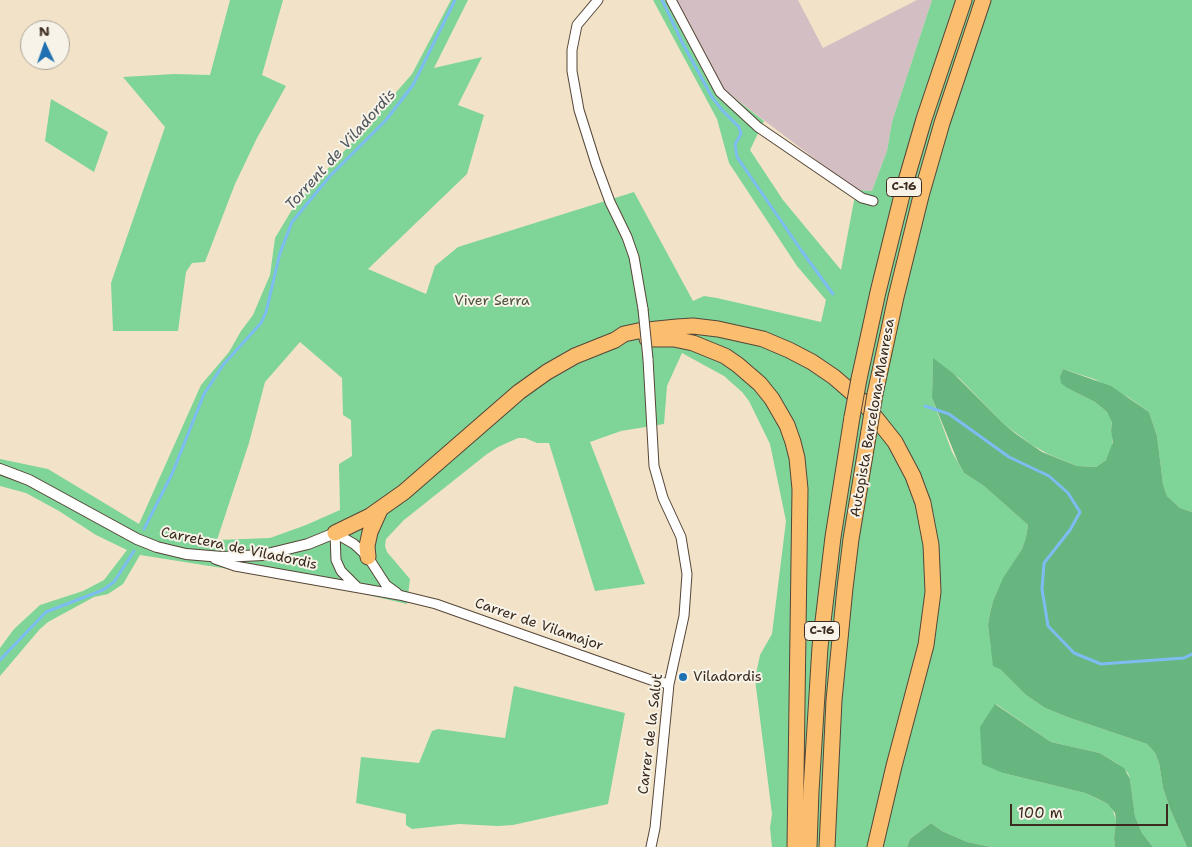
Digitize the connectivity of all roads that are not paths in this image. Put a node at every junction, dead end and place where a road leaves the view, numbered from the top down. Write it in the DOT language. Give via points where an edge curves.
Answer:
graph roads {
  1 [pos="598,0"];
  2 [pos="671,0"];
  3 [pos="964,0"];
  4 [pos="983,0"];
  5 [pos="873,201"];
  6 [pos="615,340"];
  7 [pos="0,469"];
  8 [pos="380,510"];
  9 [pos="335,533"];
  10 [pos="208,556"];
  11 [pos="368,557"];
  12 [pos="357,587"];
  13 [pos="399,595"];
  14 [pos="669,684"];
  15 [pos="651,847"];
  16 [pos="795,847"];
  17 [pos="809,847"];
  18 [pos="827,847"];
  19 [pos="875,847"];
  1 -- 14 [label="street, Carrer de la Salut, bridge" via="577,25 572,71 579,110 596,164 634,257 648,359 654,466 663,498 681,537 687,574 684,616"];
  2 -- 5 [label="street" via="720,92 758,127 862,198"];
  3 -- 17 [label="highway, Autopista Barcelona-Manresa / C-16, bridge" via="903,191 852,417 820,647"];
  4 -- 18 [label="highway, Autopista Barcelona-Manresa / C-16, bridge" via="924,187 896,297 868,432 845,588 834,700"];
  6 -- 8 [label="highway" via="575,356 519,392"];
  6 -- 16 [label="highway" via="674,339 725,356 749,373 772,399 787,425 800,489"];
  6 -- 19 [label="highway" via="638,330 693,326 741,333 789,350 834,377 864,403 905,460 928,522 933,592 922,662"];
  7 -- 10 [label="street, Carretera de Viladordis" via="29,480 136,538 170,551"];
  8 -- 9 [label="highway"];
  8 -- 11 [label="highway" via="370,532"];
  9 -- 10 [label="street" via="308,544 263,554"];
  9 -- 11 [label="street"];
  9 -- 12 [label="street" via="336,560 341,571"];
  10 -- 12 [label="street, Carretera de Viladordis" via="235,566"];
  11 -- 13 [label="street" via="386,585"];
  12 -- 13 [label="street, Carretera de Viladordis"];
  13 -- 14 [label="street, Carrer de Vilamajor" via="436,604"];
  14 -- 15 [label="street, Carrer de la Salut"];
}
